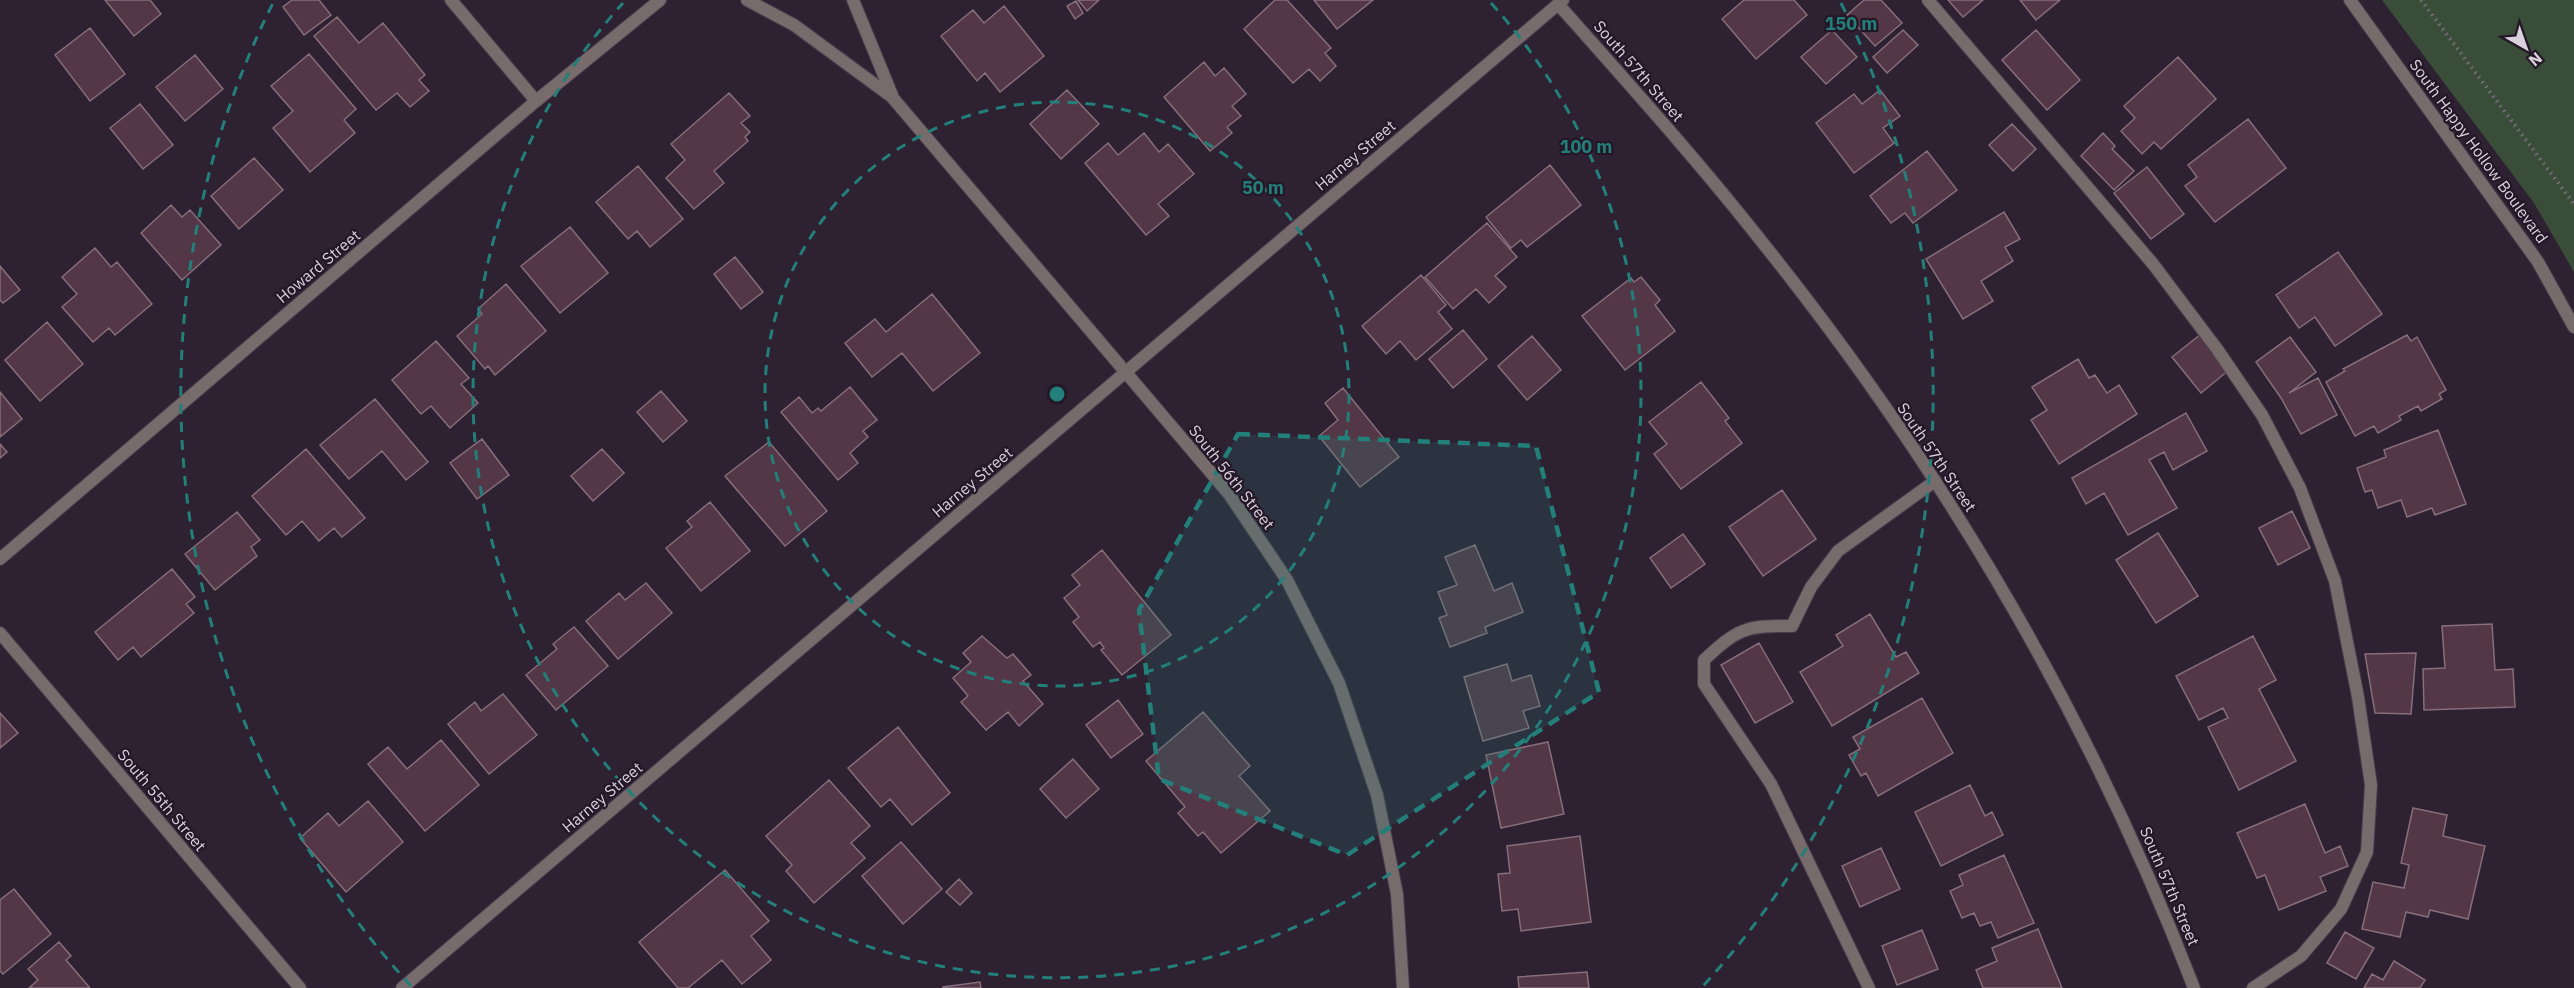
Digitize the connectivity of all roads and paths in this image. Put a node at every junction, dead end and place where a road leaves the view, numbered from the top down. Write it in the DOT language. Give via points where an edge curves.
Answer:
graph roads {
  1 [pos="451,0"];
  2 [pos="660,0"];
  3 [pos="747,0"];
  4 [pos="853,0"];
  5 [pos="1928,0"];
  6 [pos="2350,0"];
  7 [pos="2421,0"];
  8 [pos="1560,2"];
  9 [pos="892,97"];
  10 [pos="536,101"];
  11 [pos="2574,204"];
  12 [pos="2574,327"];
  13 [pos="1126,372"];
  14 [pos="1935,481"];
  15 [pos="0,559"];
  16 [pos="0,633"];
  17 [pos="300,988"];
  18 [pos="402,988"];
  19 [pos="1403,988"];
  20 [pos="1869,988"];
  21 [pos="2194,988"];
  22 [pos="2253,988"];
  1 -- 10 [label="street"];
  2 -- 10 [label="street, Howard Street"];
  3 -- 9 [label="street, South 56th Street" via="794,25"];
  4 -- 9 [label="street, South 56th Street"];
  5 -- 22 [label="street" via="2153,264 2217,349 2262,415 2300,488 2335,581 2371,785 2367,852 2341,909 2301,956"];
  6 -- 12 [label="street, South Happy Hollow Boulevard" via="2538,262"];
  7 -- 11 [label="path"];
  8 -- 13 [label="street, Harney Street"];
  8 -- 14 [label="street, South 57th Street" via="1767,247 1856,365"];
  9 -- 13 [label="street, South 56th Street"];
  10 -- 15 [label="street, Howard Street"];
  13 -- 18 [label="street, Harney Street"];
  13 -- 19 [label="street, South 56th Street" via="1229,495 1287,580 1339,683 1377,795 1397,894"];
  14 -- 20 [label="street" via="1838,551 1811,587 1792,626 1762,625 1730,635 1704,660 1704,684 1771,784"];
  14 -- 21 [label="street, South 57th Street" via="2009,601 2073,716 2131,835"];
  16 -- 17 [label="street, South 55th Street"];
}
